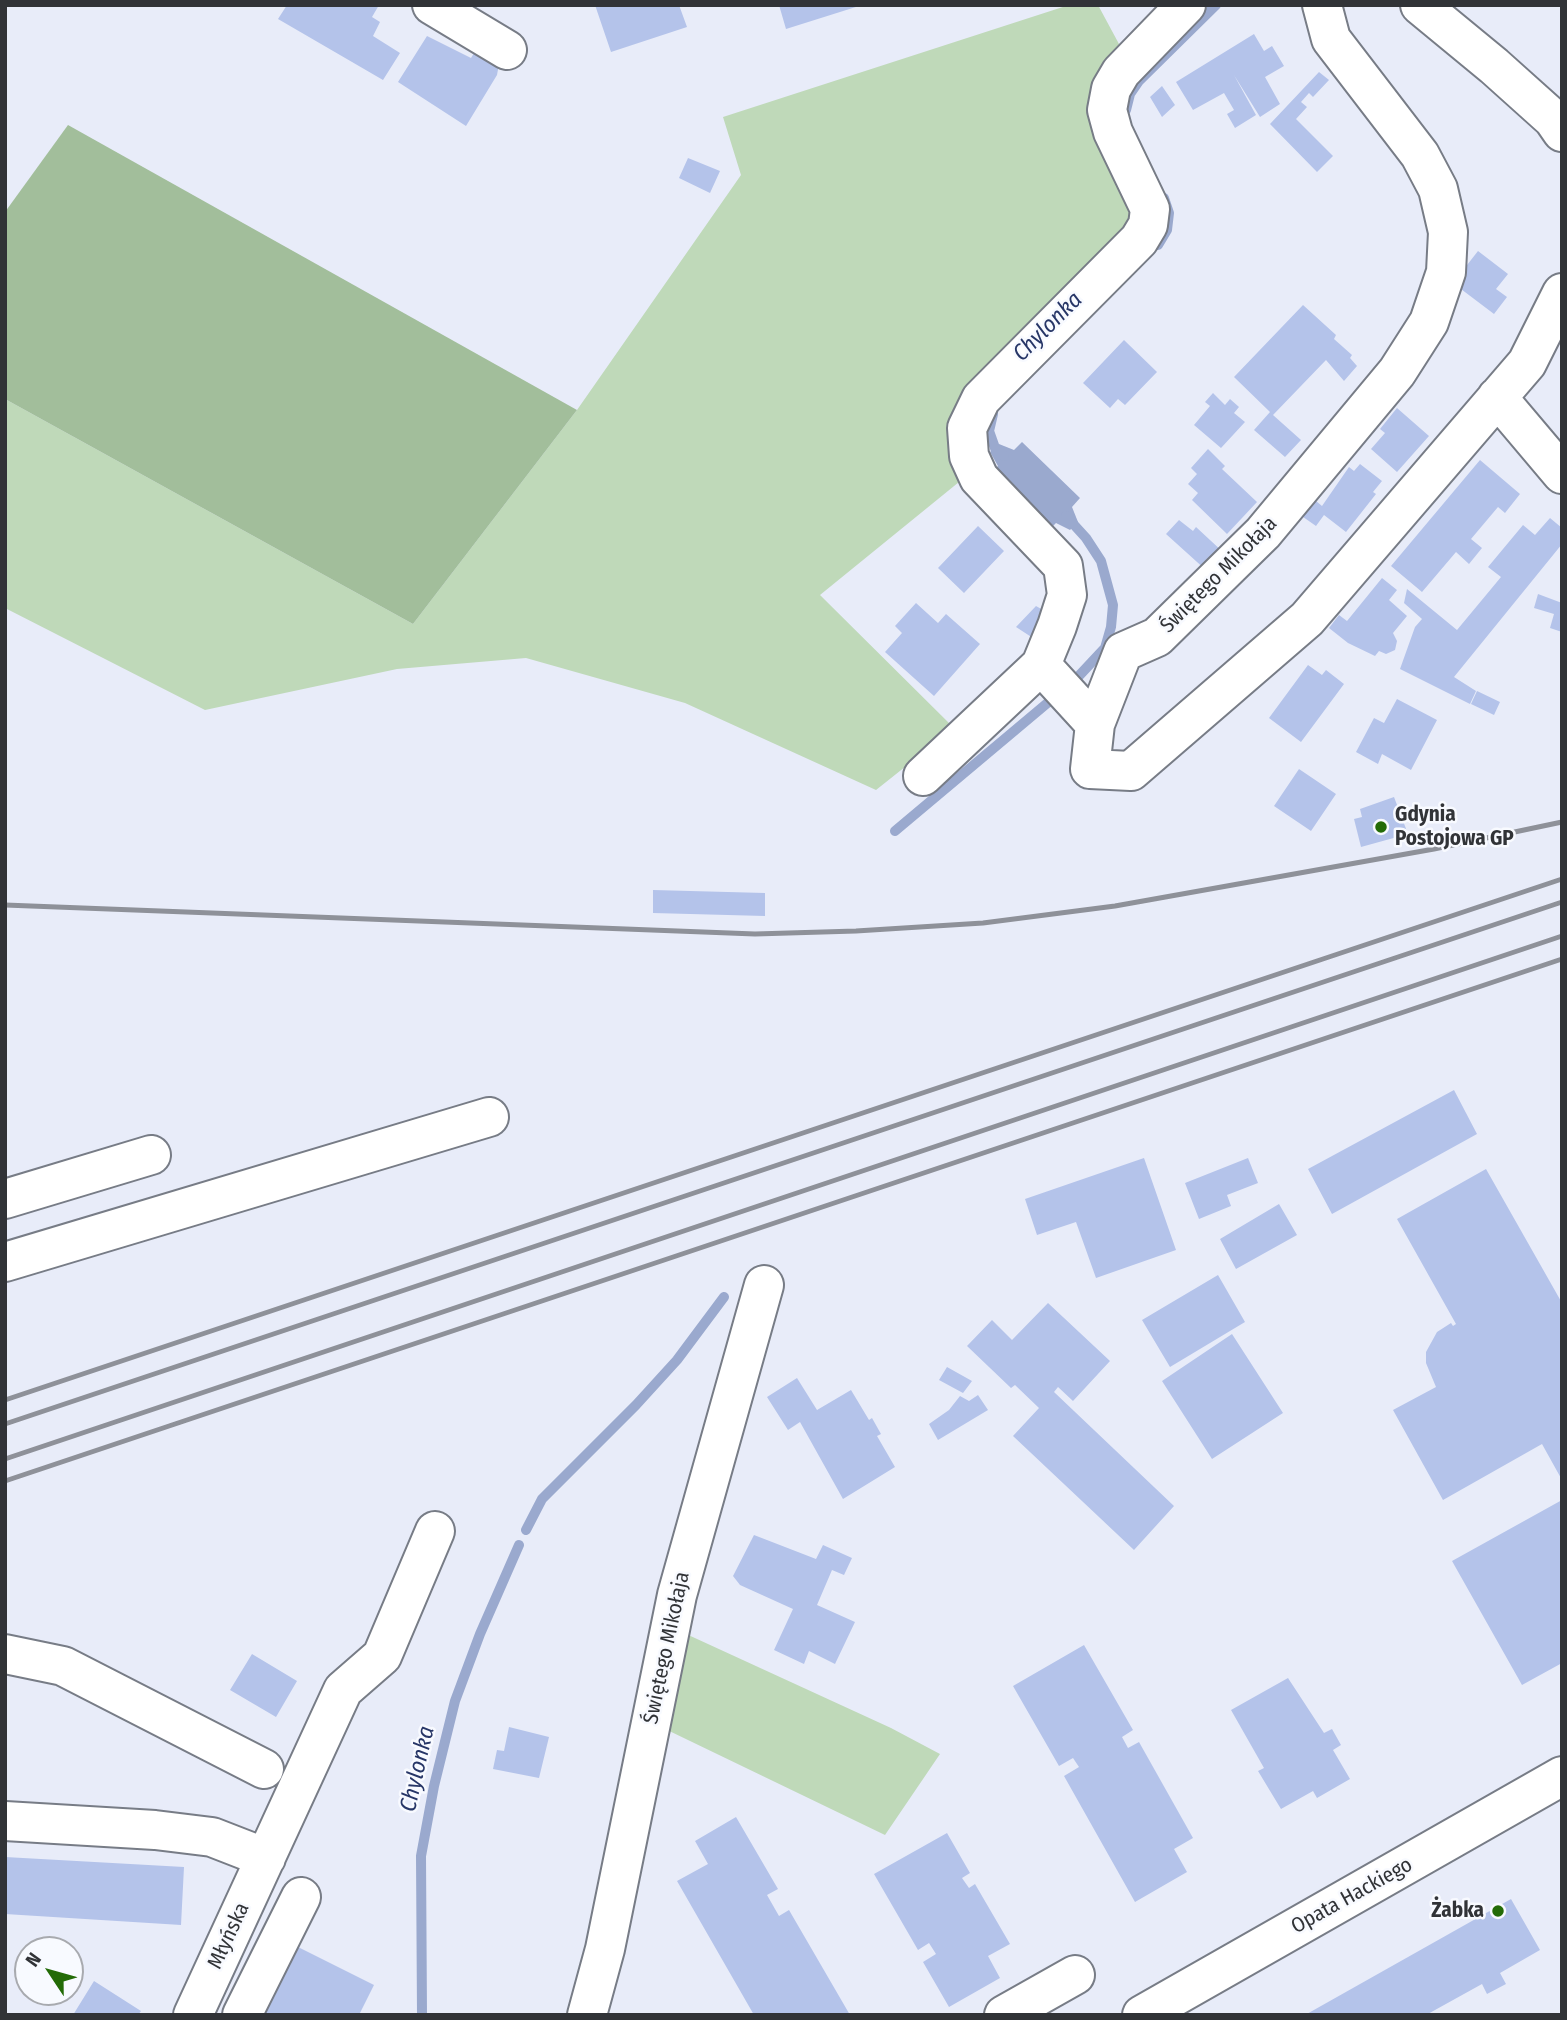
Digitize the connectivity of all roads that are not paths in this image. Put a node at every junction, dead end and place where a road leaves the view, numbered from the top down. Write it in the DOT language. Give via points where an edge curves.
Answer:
graph roads {
  1 [pos="432,5"];
  2 [pos="1186,5"];
  3 [pos="1322,5"];
  4 [pos="1420,5"];
  5 [pos="507,50"];
  6 [pos="1562,132"];
  7 [pos="1562,293"];
  8 [pos="1497,397"];
  9 [pos="1562,474"];
  10 [pos="1041,665"];
  11 [pos="1095,724"];
  12 [pos="923,776"];
  13 [pos="489,1117"];
  14 [pos="151,1154"];
  15 [pos="5,1199"];
  16 [pos="5,1262"];
  17 [pos="764,1285"];
  18 [pos="435,1531"];
  19 [pos="5,1654"];
  20 [pos="264,1769"];
  21 [pos="1561,1777"];
  22 [pos="5,1821"];
  23 [pos="265,1858"];
  24 [pos="302,1897"];
  25 [pos="1075,1975"];
  26 [pos="1009,2014"];
  27 [pos="193,2015"];
  28 [pos="242,2015"];
  29 [pos="587,2015"];
  30 [pos="1142,2015"];
  1 -- 5 [label="street"];
  2 -- 10 [label="street" via="1121,72 1111,89 1107,110 1150,209 1148,225 1139,240 981,399 967,428 969,456 979,478 1063,566 1067,595"];
  3 -- 11 [label="street, Świętego Mikołaja" via="1331,39 1420,155 1438,190 1448,232 1446,272 1429,322 1397,372 1263,533 1157,638 1124,652"];
  4 -- 6 [label="street" via="1494,66"];
  7 -- 8 [label="street, Świętego Mikołaja" via="1536,348"];
  8 -- 9 [label="street"];
  8 -- 11 [label="street, Świętego Mikołaja" via="1307,619 1131,771 1090,769"];
  10 -- 11 [label="street"];
  10 -- 12 [label="street"];
  13 -- 16 [label="street"];
  14 -- 15 [label="street"];
  17 -- 29 [label="street, Świętego Mikołaja" via="677,1595 605,1949"];
  18 -- 23 [label="street, Młyńska" via="382,1656 342,1690"];
  19 -- 20 [label="street" via="63,1666"];
  21 -- 30 [label="street, Opata Hackiego"];
  22 -- 23 [label="street" via="212,1837"];
  23 -- 27 [label="street, Młyńska"];
  24 -- 28 [label="street"];
  25 -- 26 [label="street"];
}
